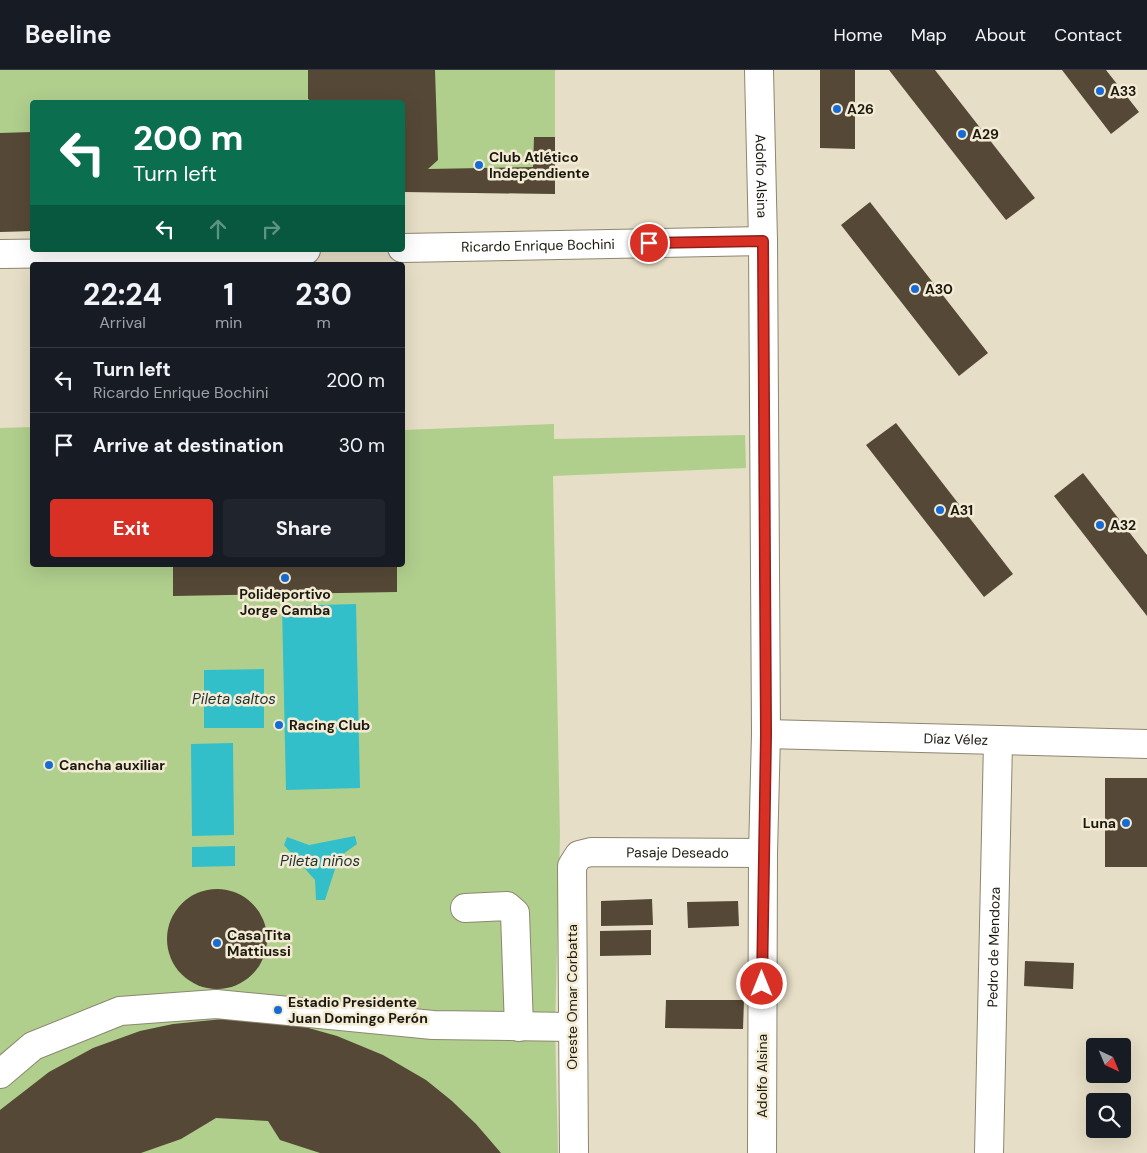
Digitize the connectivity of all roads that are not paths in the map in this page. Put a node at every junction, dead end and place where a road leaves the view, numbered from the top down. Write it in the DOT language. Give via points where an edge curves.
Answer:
graph roads {
  1 [pos="759,70"];
  2 [pos="763,241"];
  3 [pos="405,248"];
  4 [pos="244,252"];
  5 [pos="0,254"];
  6 [pos="42,259"];
  7 [pos="766,734"];
  8 [pos="998,742"];
  9 [pos="1147,744"];
  10 [pos="591,852"];
  11 [pos="763,853"];
  12 [pos="465,908"];
  13 [pos="519,1027"];
  14 [pos="572,1027"];
  15 [pos="0,1074"];
  16 [pos="574,1153"];
  17 [pos="762,1153"];
  18 [pos="990,1153"];
  1 -- 2 [label="street, Adolfo Alsina"];
  2 -- 3 [label="street, Ricardo Enrique Bochini"];
  2 -- 7 [label="street, Adolfo Alsina"];
  4 -- 6 [label="street"];
  5 -- 6 [label="street"];
  7 -- 8 [label="street, Díaz Vélez"];
  7 -- 11 [label="street, Adolfo Alsina"];
  8 -- 9 [label="street, Díaz Vélez"];
  8 -- 18 [label="street, Pedro de Mendoza"];
  10 -- 11 [label="street, Pasaje Deseado"];
  10 -- 14 [label="street, Oreste Omar Corbatta" via="579,855 572,866"];
  11 -- 17 [label="street, Adolfo Alsina"];
  12 -- 13 [label="street" via="507,906 515,913"];
  13 -- 14 [label="street"];
  13 -- 15 [label="street" via="433,1026 216,1004 120,1010 33,1046"];
  14 -- 16 [label="street, Oreste Omar Corbatta"];
}
